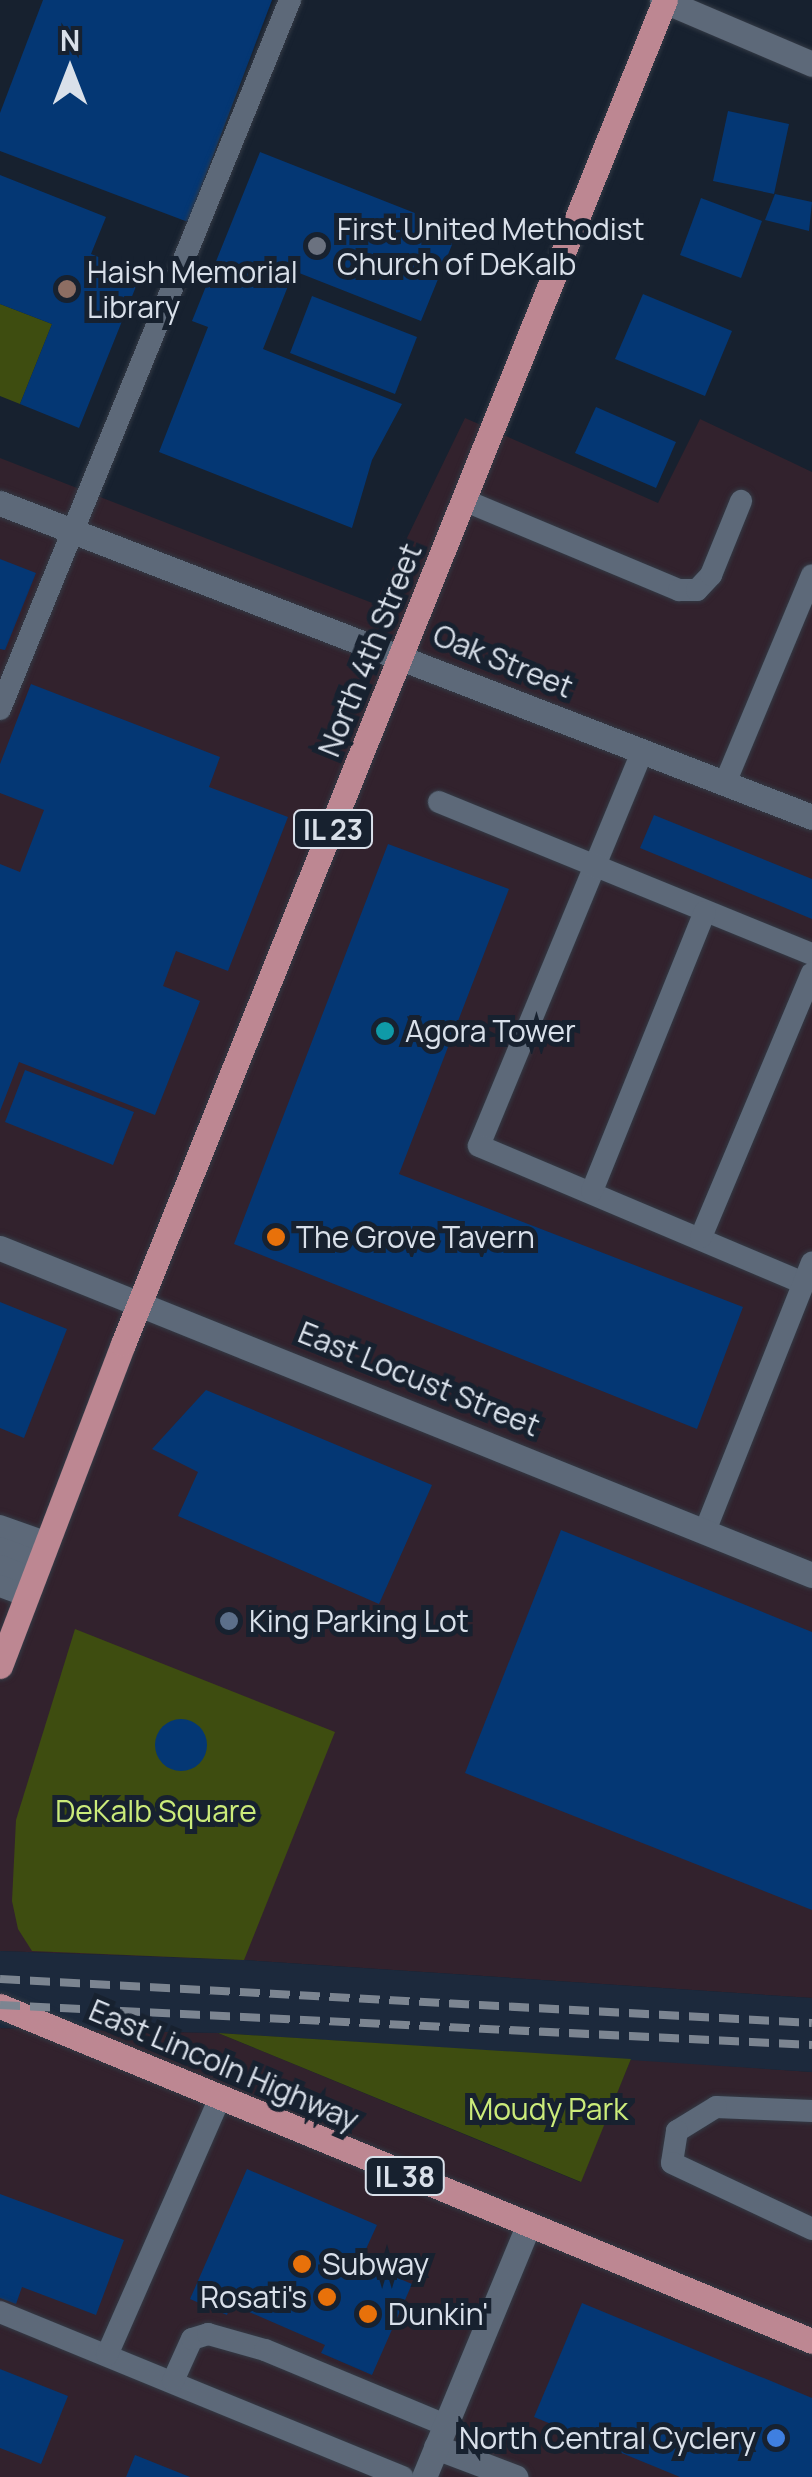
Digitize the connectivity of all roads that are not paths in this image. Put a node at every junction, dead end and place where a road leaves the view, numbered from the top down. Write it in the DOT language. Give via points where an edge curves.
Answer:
graph roads {
  1 [pos="290,0"];
  2 [pos="664,0"];
  3 [pos="812,64"];
  4 [pos="466,500"];
  5 [pos="741,500"];
  6 [pos="0,503"];
  7 [pos="74,531"];
  8 [pos="812,575"];
  9 [pos="403,656"];
  10 [pos="0,708"];
  11 [pos="642,752"];
  12 [pos="725,783"];
  13 [pos="439,802"];
  14 [pos="812,817"];
  15 [pos="594,866"];
  16 [pos="705,912"];
  17 [pos="812,954"];
  18 [pos="812,974"];
  19 [pos="592,1191"];
  20 [pos="701,1238"];
  21 [pos="0,1248"];
  22 [pos="808,1273"];
  23 [pos="140,1304"];
  24 [pos="0,1526"];
  25 [pos="705,1530"];
  26 [pos="0,1548"];
  27 [pos="0,1566"];
  28 [pos="37,1570"];
  29 [pos="812,1575"];
  30 [pos="0,1586"];
  31 [pos="1,1662"];
  32 [pos="0,2006"];
  33 [pos="220,2098"];
  34 [pos="812,2111"];
  35 [pos="526,2228"];
  36 [pos="812,2229"];
  37 [pos="0,2312"];
  38 [pos="812,2341"];
  39 [pos="107,2355"];
  40 [pos="173,2381"];
  41 [pos="441,2436"];
  42 [pos="402,2477"];
  43 [pos="424,2477"];
  44 [pos="515,2477"];
  1 -- 7 [label="lane"];
  2 -- 3 [label="street"];
  2 -- 4 [label="main road, North 4th Street / IL 23"];
  4 -- 5 [label="lane" via="679,590 697,590 710,575"];
  4 -- 9 [label="main road, North 4th Street / IL 23"];
  6 -- 7 [label="street, Oak Street"];
  7 -- 9 [label="street, Oak Street"];
  7 -- 10 [label="lane"];
  8 -- 12 [label="lane"];
  9 -- 11 [label="street, Oak Street"];
  9 -- 23 [label="main road, North 4th Street / IL 23"];
  11 -- 12 [label="street, Oak Street"];
  11 -- 15 [label="lane"];
  12 -- 14 [label="street, Oak Street"];
  13 -- 15 [label="lane"];
  15 -- 16 [label="lane"];
  15 -- 19 [label="lane" via="479,1146"];
  16 -- 17 [label="lane"];
  16 -- 19 [label="lane"];
  18 -- 20 [label="lane"];
  19 -- 20 [label="lane"];
  20 -- 22 [label="lane"];
  21 -- 23 [label="street, East Locust Street"];
  22 -- 25 [label="lane"];
  23 -- 25 [label="street, East Locust Street"];
  23 -- 28 [label="main road, North 4th Street / IL 23"];
  24 -- 28 [label="lane"];
  25 -- 29 [label="street, East Locust Street"];
  26 -- 28 [label="lane"];
  27 -- 28 [label="lane"];
  28 -- 30 [label="lane"];
  28 -- 31 [label="main road, North 4th Street / IL 23"];
  32 -- 33 [label="main road, East Lincoln Highway / IL 38"];
  33 -- 35 [label="main road, East Lincoln Highway / IL 38"];
  33 -- 39 [label="lane"];
  34 -- 36 [label="lane" via="716,2106 677,2130 672,2163"];
  35 -- 38 [label="main road, East Lincoln Highway / IL 38"];
  35 -- 41 [label="street"];
  37 -- 39 [label="lane"];
  39 -- 40 [label="lane"];
  40 -- 41 [label="lane" via="192,2340 208,2334 266,2350"];
  40 -- 42 [label="lane"];
  41 -- 43 [label="street"];
  41 -- 44 [label="street"];
}
